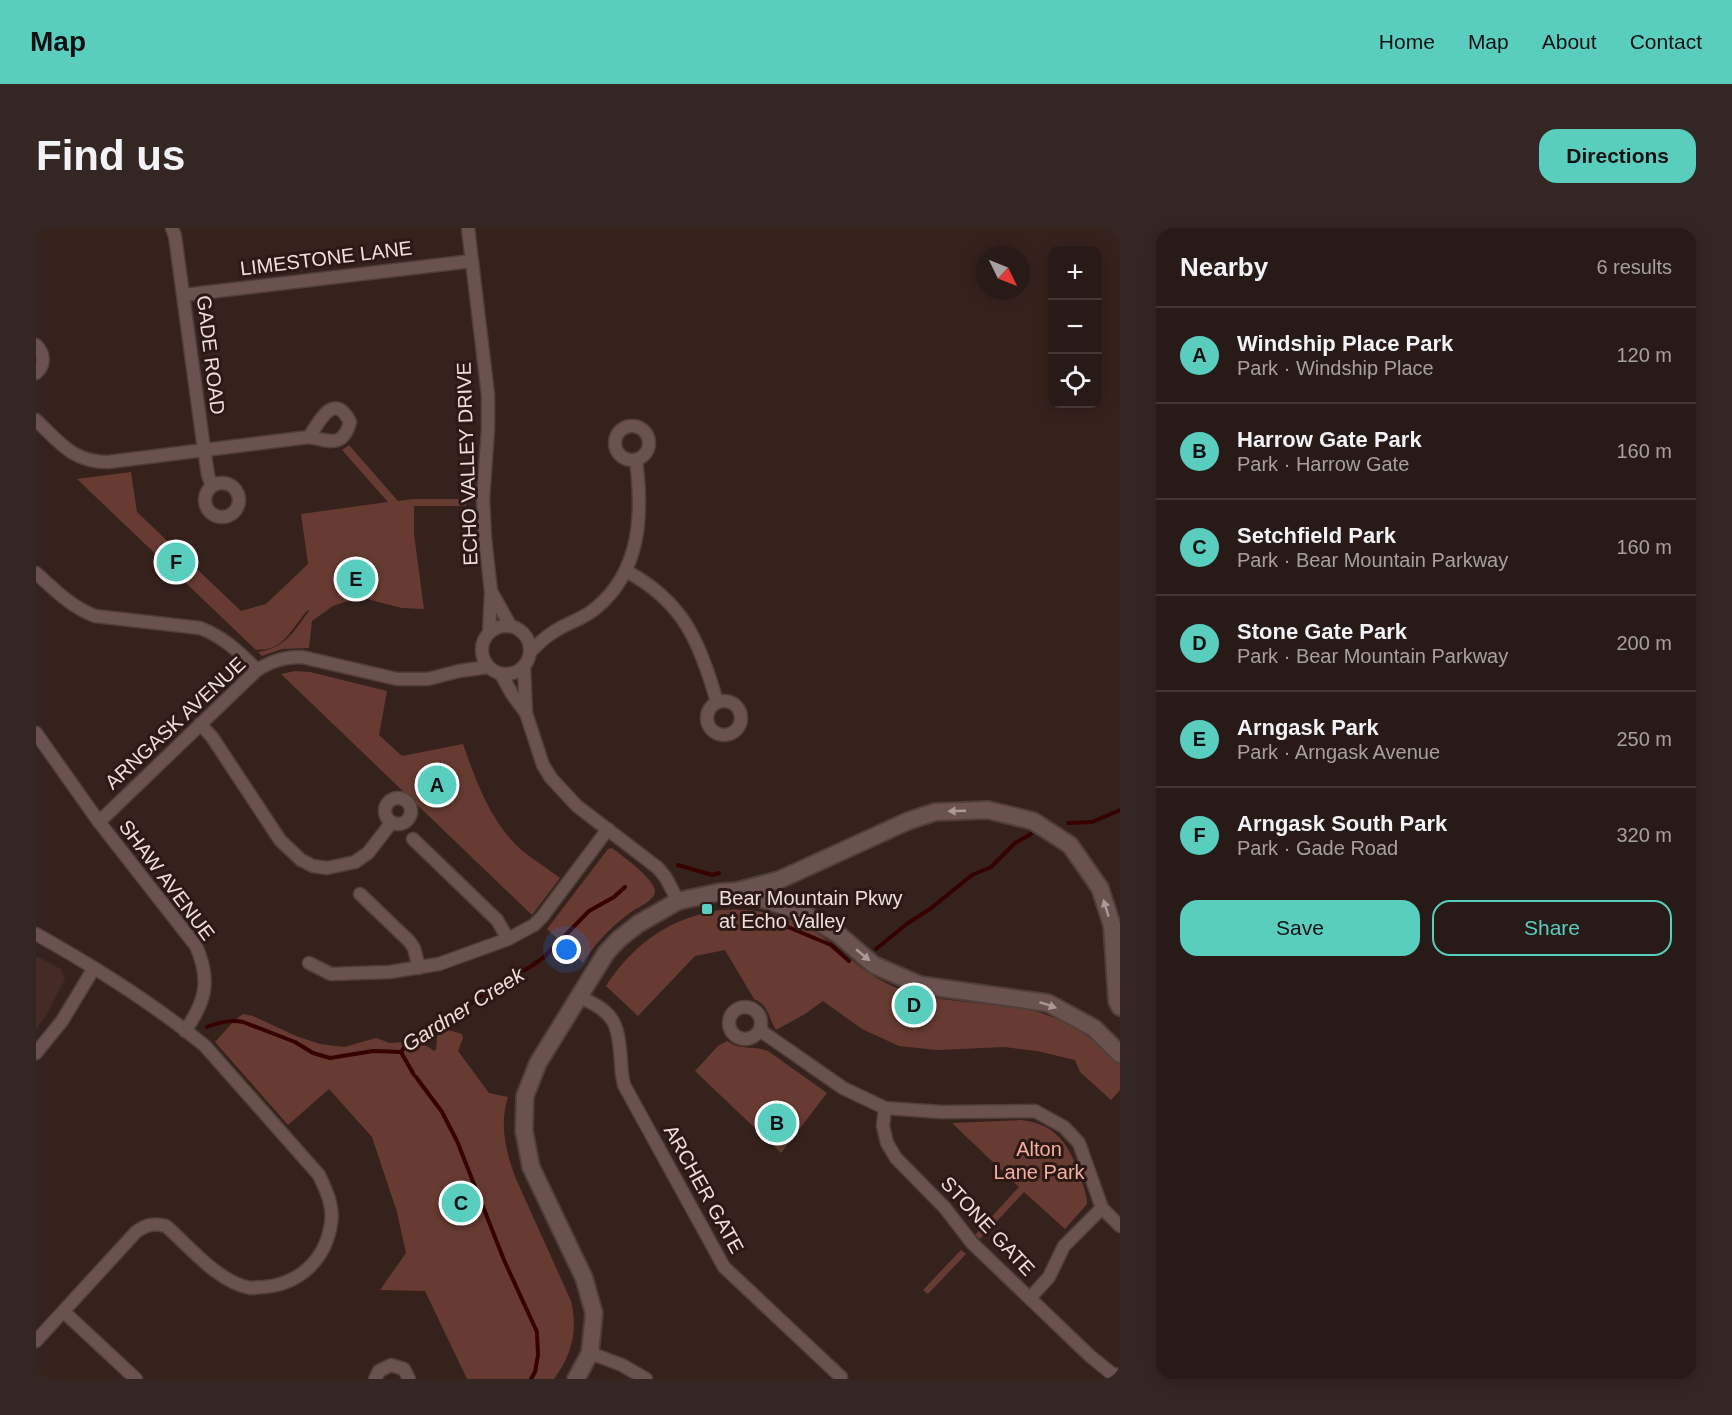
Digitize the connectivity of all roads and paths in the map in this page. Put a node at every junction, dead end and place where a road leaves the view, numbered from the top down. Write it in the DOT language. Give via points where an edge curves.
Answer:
graph roads {
  1 [pos="172,228"];
  2 [pos="468,228"];
  3 [pos="472,261"];
  4 [pos="184,295"];
  5 [pos="36,345"];
  6 [pos="36,373"];
  7 [pos="36,420"];
  8 [pos="309,437"];
  9 [pos="204,451"];
  10 [pos="636,460"];
  11 [pos="212,486"];
  12 [pos="626,571"];
  13 [pos="36,573"];
  14 [pos="491,592"];
  15 [pos="510,625"];
  16 [pos="489,633"];
  17 [pos="524,633"];
  18 [pos="552,633"];
  19 [pos="481,650"];
  20 [pos="531,651"];
  21 [pos="488,667"];
  22 [pos="524,667"];
  23 [pos="257,670"];
  24 [pos="459,670"];
  25 [pos="502,676"];
  26 [pos="717,702"];
  27 [pos="526,713"];
  28 [pos="200,724"];
  29 [pos="36,733"];
  30 [pos="99,822"];
  31 [pos="392,822"];
  32 [pos="608,829"];
  33 [pos="413,839"];
  34 [pos="737,891"];
  35 [pos="360,894"];
  36 [pos="678,901"];
  37 [pos="36,934"];
  38 [pos="508,939"];
  39 [pos="309,963"];
  40 [pos="94,968"];
  41 [pos="419,968"];
  42 [pos="579,997"];
  43 [pos="1120,1007"];
  44 [pos="185,1031"];
  45 [pos="761,1031"];
  46 [pos="36,1053"];
  47 [pos="1120,1054"];
  48 [pos="885,1108"];
  49 [pos="1102,1208"];
  50 [pos="1120,1226"];
  51 [pos="1030,1298"];
  52 [pos="64,1312"];
  53 [pos="36,1341"];
  54 [pos="590,1353"];
  55 [pos="1120,1376"];
  56 [pos="841,1377"];
  57 [pos="136,1379"];
  58 [pos="375,1379"];
  59 [pos="409,1379"];
  60 [pos="576,1379"];
  61 [pos="646,1379"];
  1 -- 4 [label="street, GADE ROAD"];
  2 -- 3 [label="street, ECHO VALLEY DRIVE"];
  3 -- 4 [label="street, LIMESTONE LANE"];
  3 -- 14 [label="street, ECHO VALLEY DRIVE" via="488,395 483,500"];
  4 -- 9 [label="street, GADE ROAD"];
  5 -- 6 [label="street" via="43,363"];
  7 -- 9 [label="street" via="71,453 92,462"];
  8 -- 9 [label="street"];
  9 -- 11 [label="street, GADE ROAD"];
  10 -- 12 [label="street" via="638,532"];
  12 -- 18 [label="street" via="596,609"];
  12 -- 26 [label="street" via="660,592 686,622"];
  13 -- 23 [label="street" via="79,610 200,628 232,644"];
  14 -- 15 [label="street, ECHO VALLEY DRIVE"];
  14 -- 16 [label="street, ECHO VALLEY DRIVE"];
  15 -- 16 [label="street"];
  15 -- 17 [label="street"];
  16 -- 19 [label="street"];
  17 -- 18 [label="street"];
  17 -- 20 [label="street"];
  18 -- 20 [label="street"];
  19 -- 21 [label="street"];
  19 -- 24 [label="street, ARNGASK AVENUE"];
  20 -- 22 [label="street"];
  21 -- 24 [label="street, ARNGASK AVENUE"];
  21 -- 25 [label="street"];
  22 -- 25 [label="street"];
  22 -- 27 [label="street"];
  23 -- 24 [label="street, ARNGASK AVENUE" via="288,657 397,679 428,679"];
  23 -- 28 [label="street, ARNGASK AVENUE"];
  25 -- 27 [label="street"];
  27 -- 32 [label="street" via="551,778 570,800"];
  28 -- 30 [label="street, ARNGASK AVENUE"];
  28 -- 31 [label="street" via="280,840 301,860 327,868 355,862 368,853"];
  29 -- 30 [label="street, SHAW AVENUE"];
  30 -- 44 [label="street, SHAW AVENUE" via="196,946 202,960 205,988 197,1014"];
  32 -- 36 [label="street" via="658,868"];
  32 -- 38 [label="street" via="542,917"];
  33 -- 38 [label="street" via="497,920"];
  34 -- 36 [label="street"];
  43 -- 34 [label="street, one-way" via="1112,925 1100,888 1070,845 1033,822 988,810 935,812 780,880"];
  34 -- 47 [label="street, one-way" via="800,911 838,934 874,964 920,985 1047,1003 1094,1028"];
  35 -- 41 [label="street" via="409,941"];
  36 -- 42 [label="street" via="619,939"];
  37 -- 40 [label="street"];
  38 -- 41 [label="street"];
  39 -- 41 [label="street" via="331,974"];
  40 -- 44 [label="street"];
  40 -- 46 [label="street" via="62,1022"];
  42 -- 54 [label="street" via="538,1063 525,1096 524,1131 531,1167 584,1278 594,1313"];
  42 -- 56 [label="street, ARCHER GATE" via="601,1007 613,1018 619,1033 624,1085 724,1267"];
  44 -- 52 [label="street" via="204,1046 319,1175 330,1197 332,1221 325,1247 306,1271 281,1285 251,1288 224,1278 166,1226 145,1225"];
  45 -- 48 [label="street" via="843,1088"];
  48 -- 49 [label="street" via="1035,1111 1064,1127 1079,1143"];
  48 -- 51 [label="street, STONE GATE" via="883,1126 896,1158 945,1208 972,1243"];
  49 -- 50 [label="street"];
  49 -- 51 [label="street" via="1064,1246 1049,1277"];
  51 -- 55 [label="street, STONE GATE" via="1090,1356"];
  52 -- 53 [label="street"];
  52 -- 57 [label="street"];
  54 -- 60 [label="street"];
  54 -- 61 [label="street"];
  58 -- 59 [label="street" via="379,1371 391,1365 404,1369"];
}
